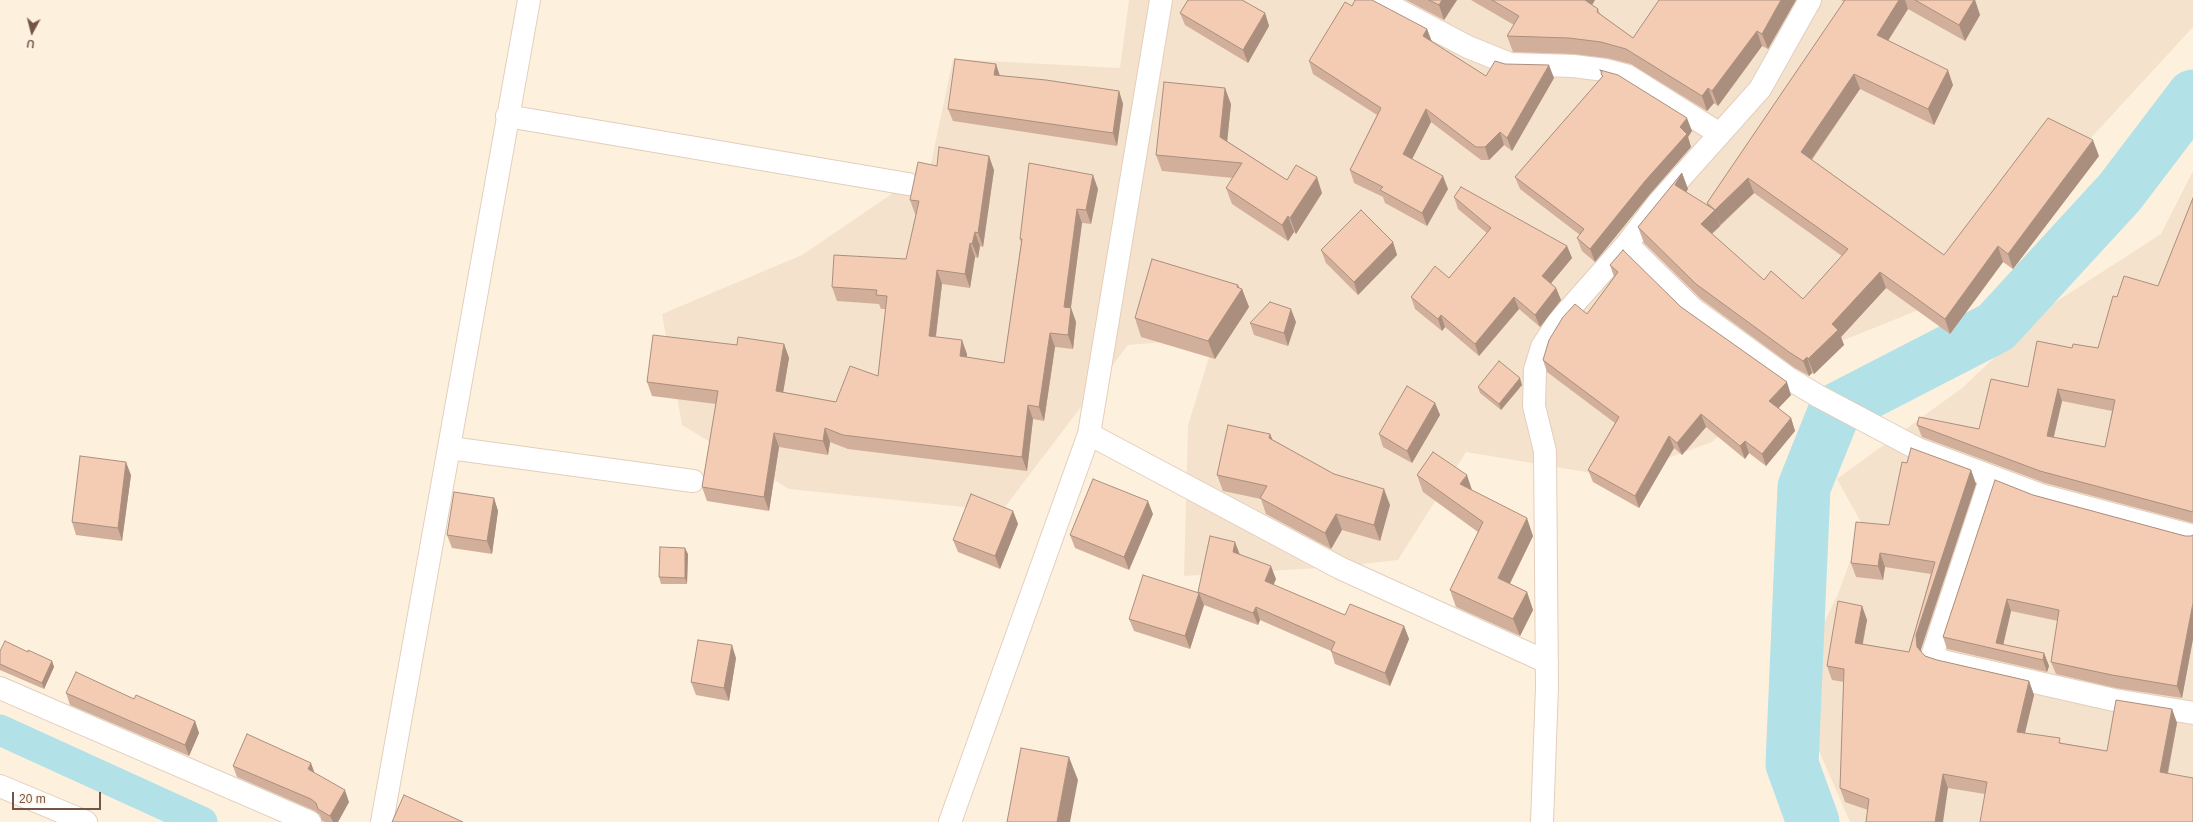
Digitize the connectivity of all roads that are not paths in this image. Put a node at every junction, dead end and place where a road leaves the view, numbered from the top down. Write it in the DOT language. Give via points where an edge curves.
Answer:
graph roads {
  1 [pos="529,0"];
  2 [pos="1161,0"];
  3 [pos="1379,0"];
  4 [pos="1810,0"];
  5 [pos="507,116"];
  6 [pos="1720,134"];
  7 [pos="908,184"];
  8 [pos="1627,244"];
  9 [pos="1089,434"];
  10 [pos="450,448"];
  11 [pos="1991,477"];
  12 [pos="693,482"];
  13 [pos="2193,536"];
  14 [pos="1547,662"];
  15 [pos="0,688"];
  16 [pos="2193,713"];
  17 [pos="0,786"];
  18 [pos="86,822"];
  19 [pos="310,822"];
  20 [pos="382,822"];
  21 [pos="950,822"];
  22 [pos="1542,822"];
  1 -- 5 [label="street"];
  2 -- 9 [label="street"];
  3 -- 6 [label="street" via="1468,47 1510,64 1573,66 1628,76"];
  4 -- 6 [label="street" via="1760,90"];
  5 -- 7 [label="street"];
  5 -- 10 [label="street"];
  6 -- 8 [label="street" via="1659,202"];
  8 -- 11 [label="street" via="1693,309 1788,378 1918,449"];
  8 -- 14 [label="street" via="1558,322 1542,346 1535,370 1534,406 1545,451"];
  9 -- 14 [label="street" via="1340,568"];
  9 -- 21 [label="street"];
  10 -- 12 [label="street"];
  10 -- 20 [label="street"];
  11 -- 13 [label="street" via="2041,495"];
  11 -- 16 [label="street" via="1933,653 1934,658 2114,700"];
  14 -- 22 [label="street"];
  15 -- 19 [label="street"];
  17 -- 18 [label="street"];
}
